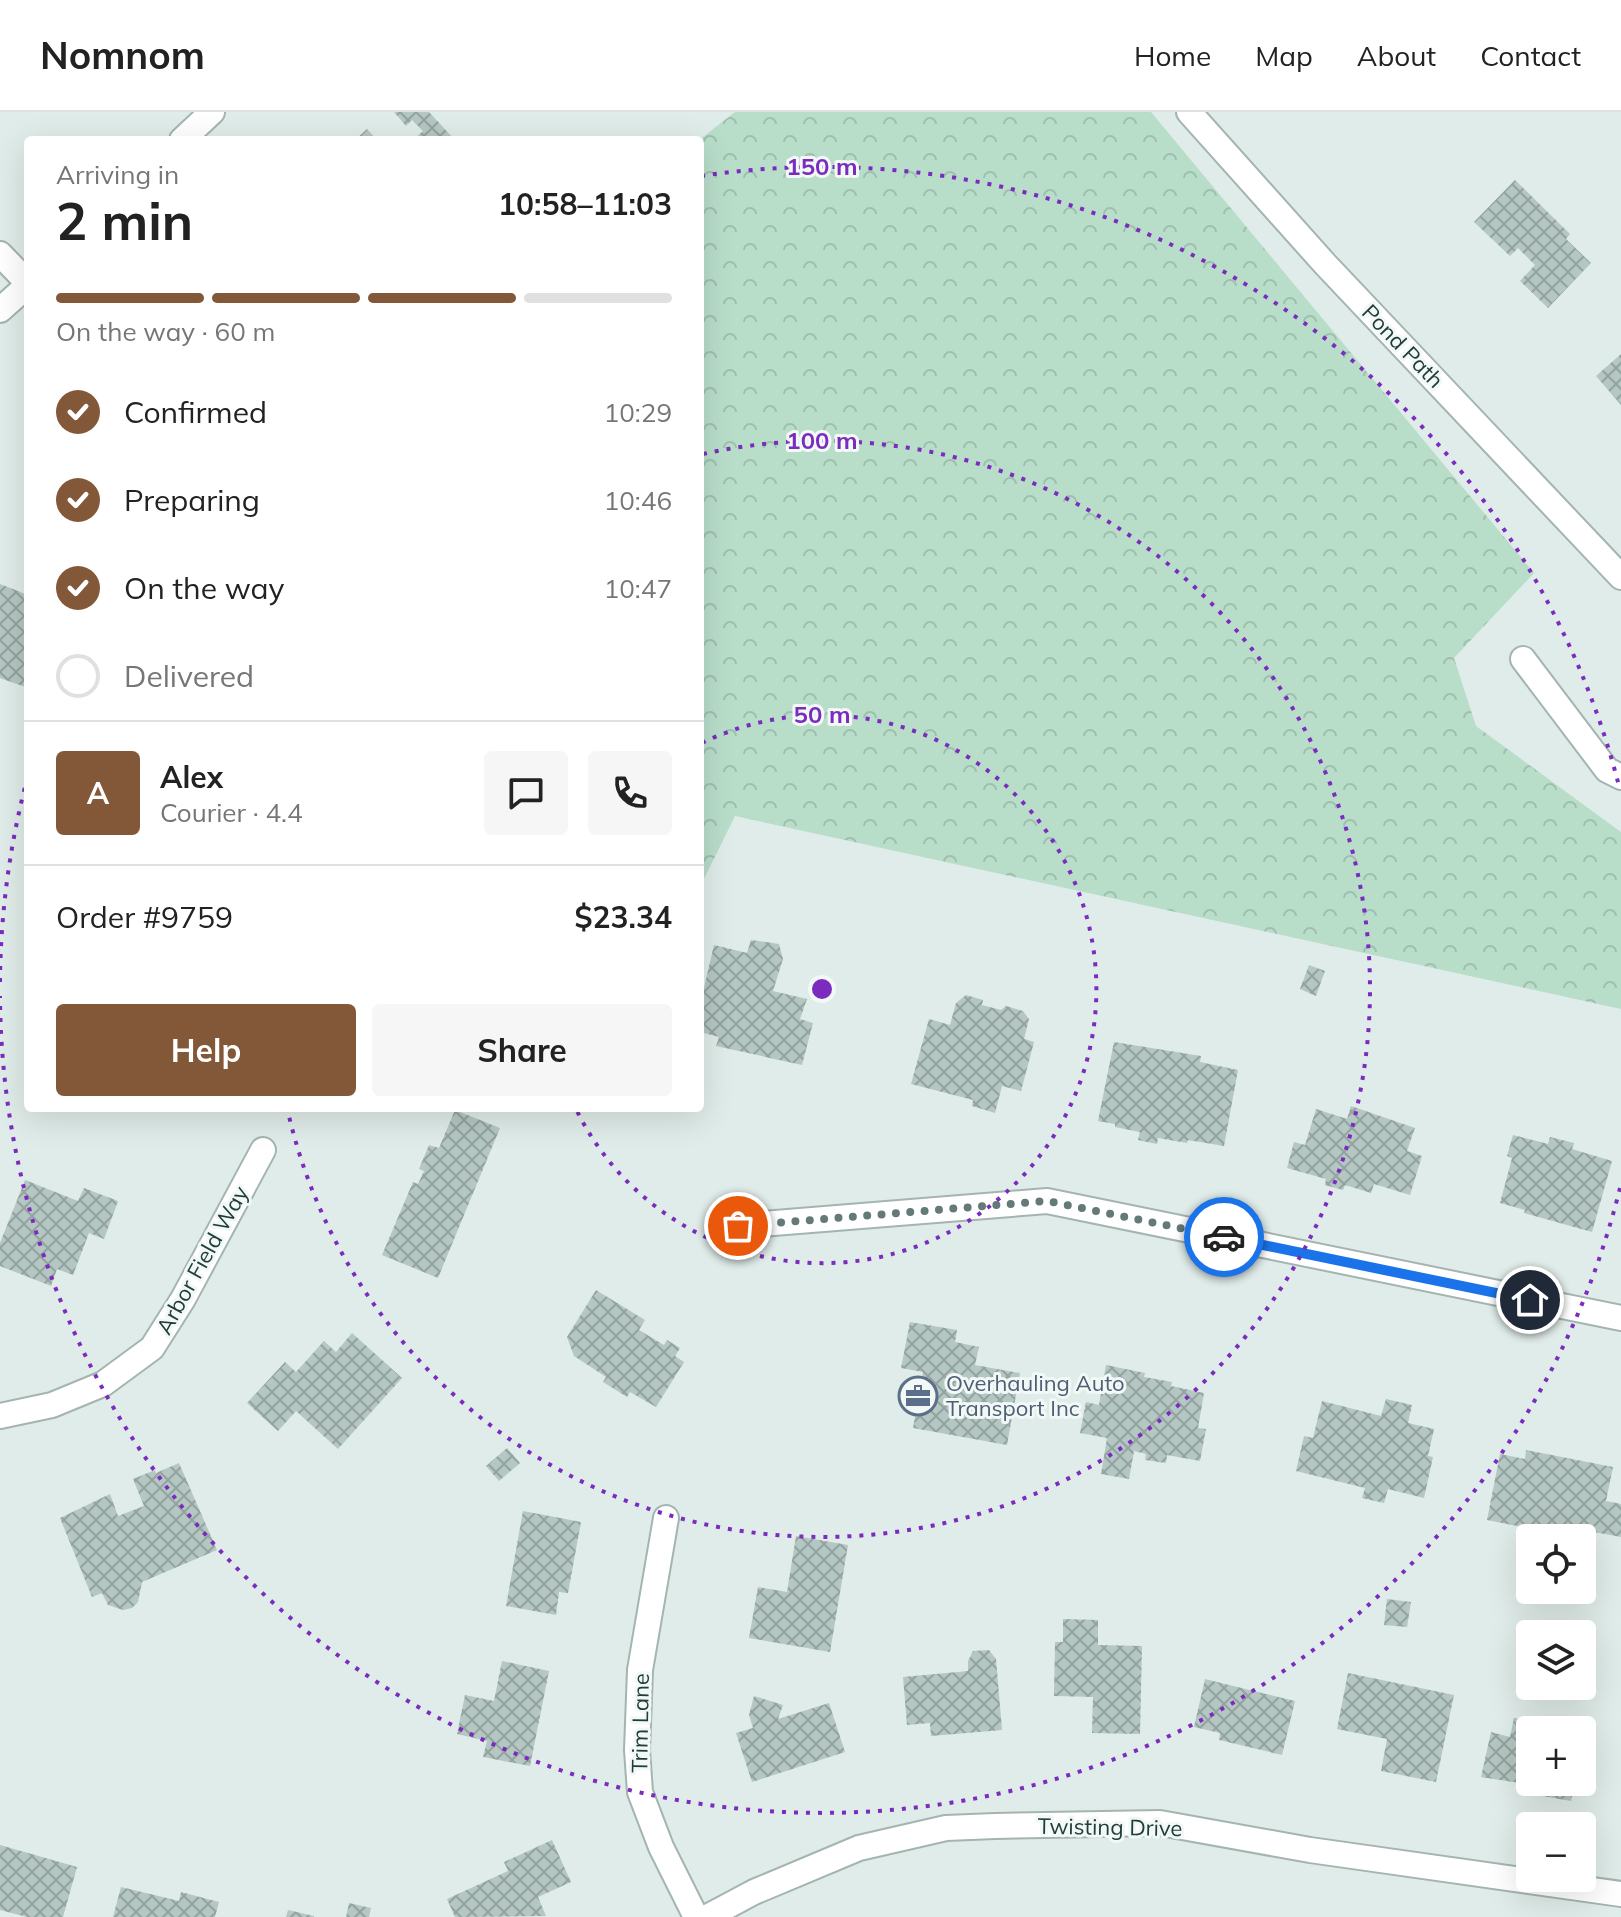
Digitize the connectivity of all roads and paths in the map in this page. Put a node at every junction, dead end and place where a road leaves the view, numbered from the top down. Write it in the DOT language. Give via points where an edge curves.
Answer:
graph roads {
  1 [pos="212,112"];
  2 [pos="1189,112"];
  3 [pos="186,136"];
  4 [pos="0,254"];
  5 [pos="24,280"];
  6 [pos="24,288"];
  7 [pos="0,310"];
  8 [pos="1621,577"];
  9 [pos="1523,659"];
  10 [pos="1621,777"];
  11 [pos="263,1150"];
  12 [pos="738,1226"];
  13 [pos="1621,1318"];
  14 [pos="0,1416"];
  15 [pos="666,1518"];
  16 [pos="1621,1894"];
  17 [pos="696,1917"];
  18 [pos="707,1917"];
  1 -- 3 [label="street"];
  2 -- 8 [label="street, Pond Path"];
  4 -- 5 [label="street"];
  6 -- 7 [label="street"];
  9 -- 10 [label="street" via="1607,770"];
  11 -- 14 [label="street, Arbor Field Way" via="152,1348 103,1384 52,1405"];
  12 -- 13 [label="street" via="1047,1201"];
  15 -- 17 [label="street, Trim Lane" via="640,1670 640,1792"];
  16 -- 18 [label="street, Twisting Drive" via="1160,1823 995,1826 946,1828 859,1848"];
}
